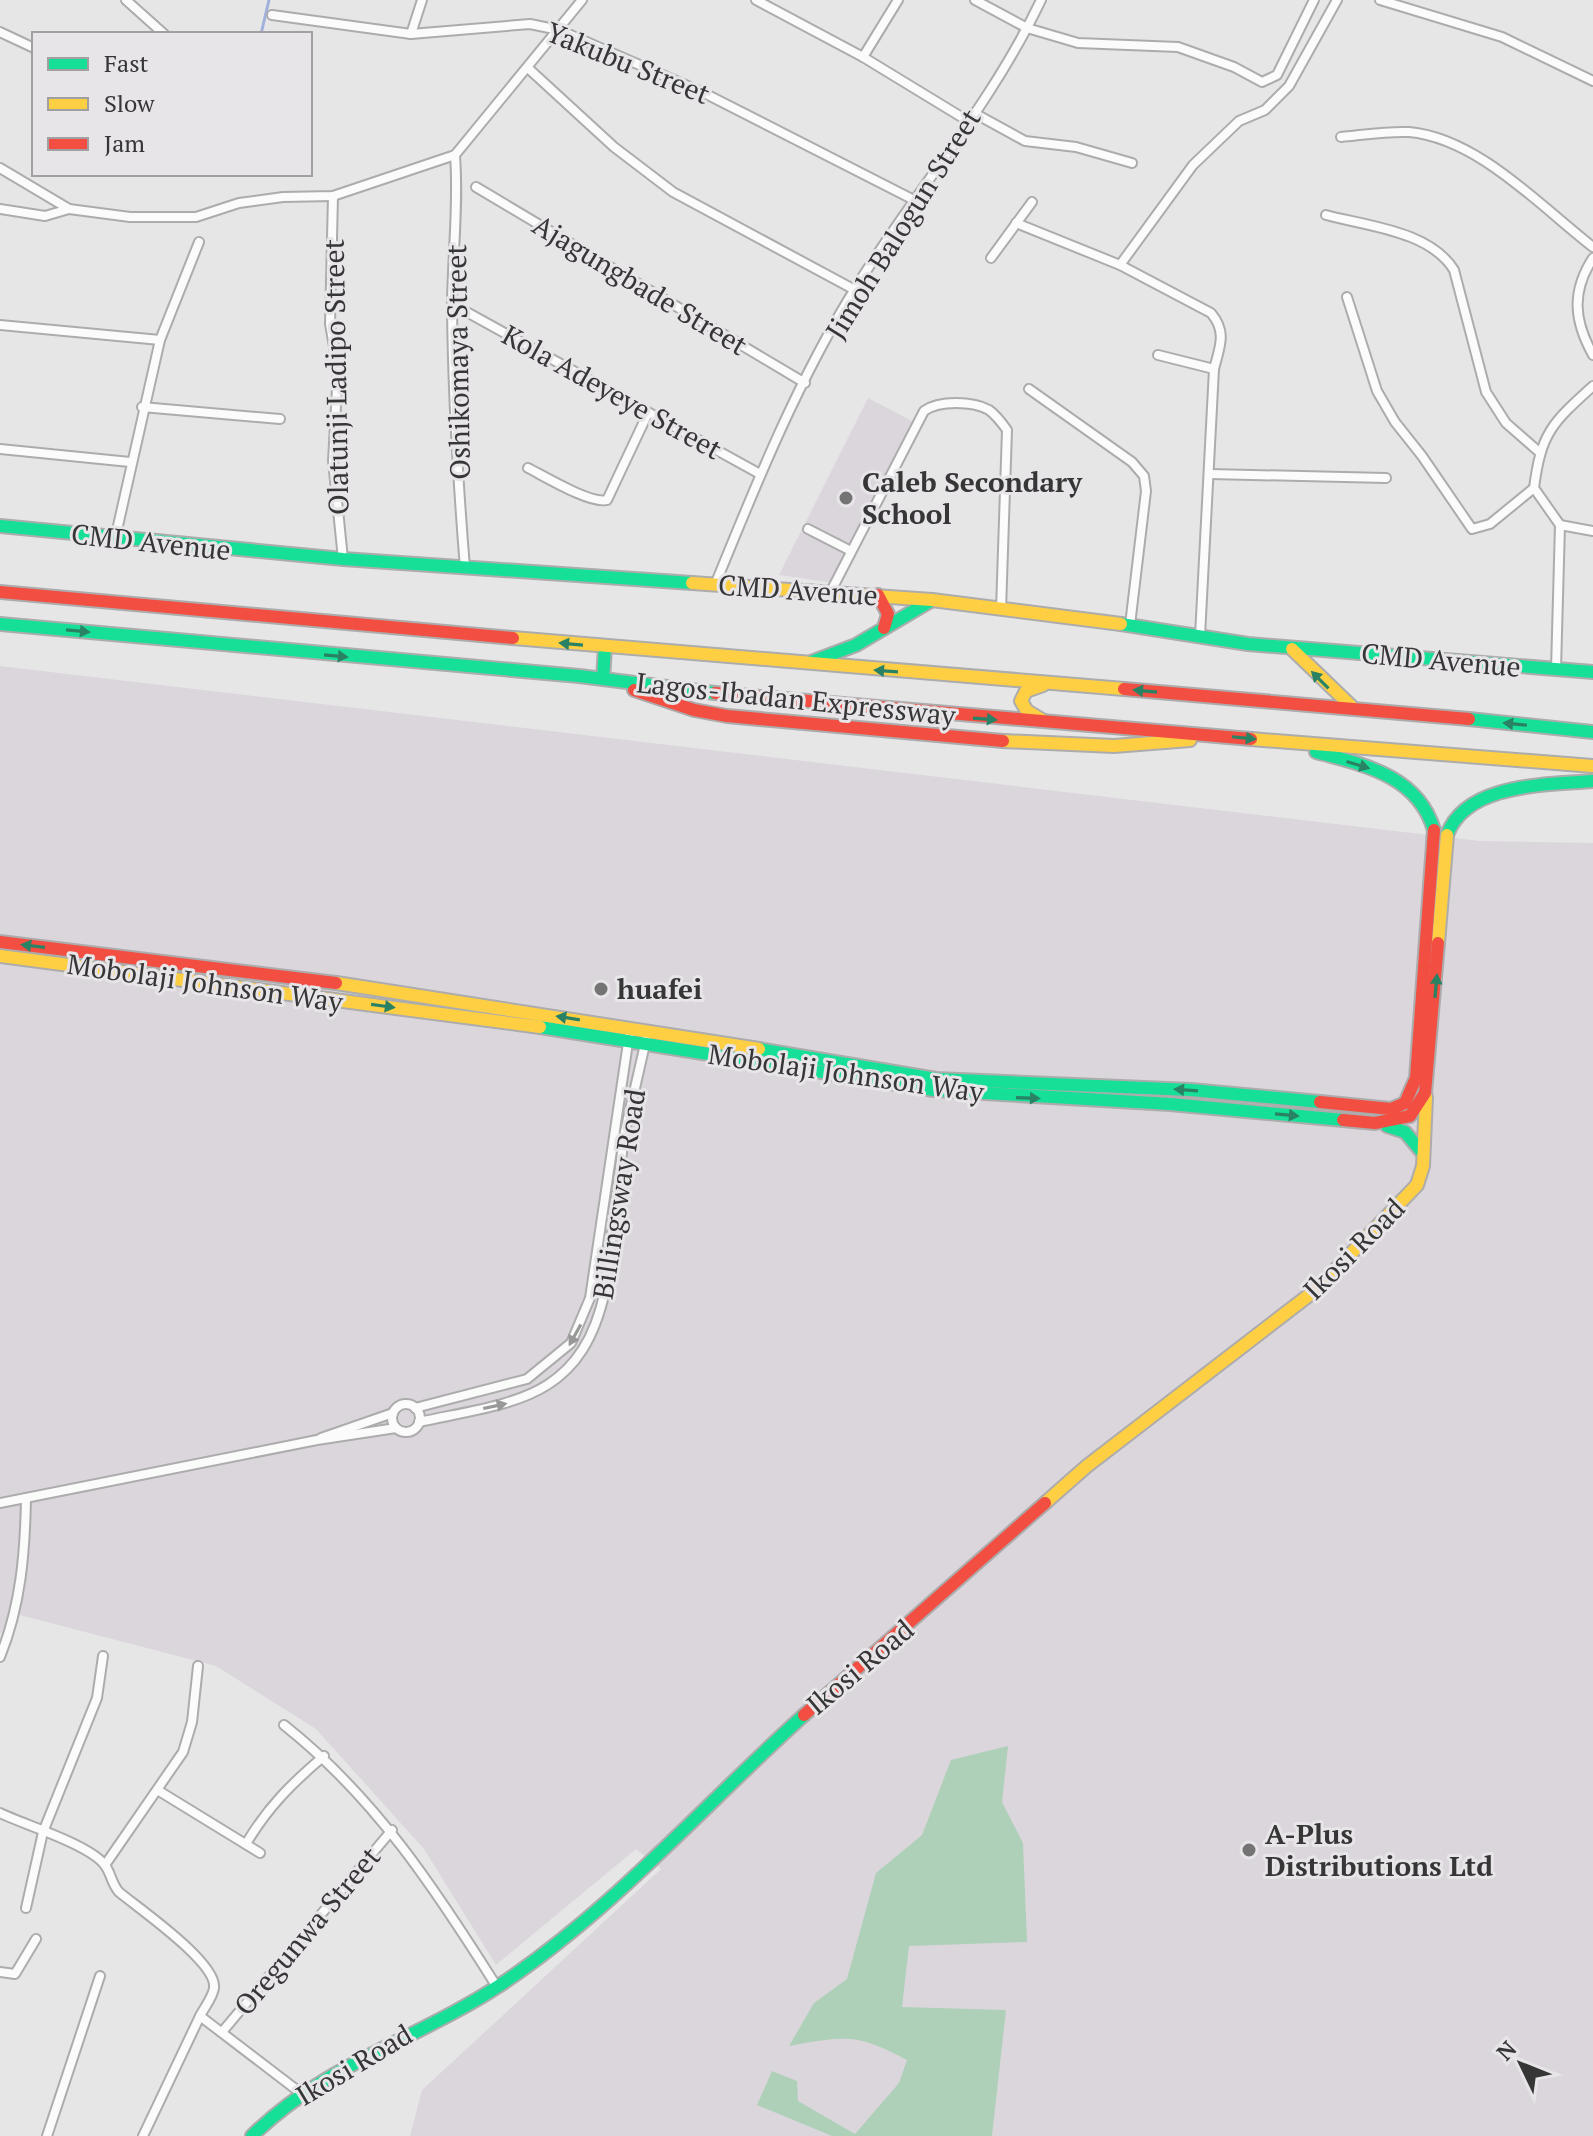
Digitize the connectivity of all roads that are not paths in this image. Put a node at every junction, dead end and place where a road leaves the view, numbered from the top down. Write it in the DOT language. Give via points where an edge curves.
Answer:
graph roads {
  1 [pos="126,0"];
  2 [pos="422,0"];
  3 [pos="582,0"];
  4 [pos="756,0"];
  5 [pos="898,0"];
  6 [pos="975,0"];
  7 [pos="1041,0"];
  8 [pos="1314,0"];
  9 [pos="1337,0"];
  10 [pos="1380,0"];
  11 [pos="272,15"];
  12 [pos="1027,28"];
  13 [pos="559,30"];
  14 [pos="0,32"];
  15 [pos="162,32"];
  16 [pos="411,34"];
  17 [pos="32,47"];
  18 [pos="863,57"];
  19 [pos="529,69"];
  20 [pos="1593,81"];
  21 [pos="971,117"];
  22 [pos="1341,137"];
  23 [pos="455,155"];
  24 [pos="1132,163"];
  25 [pos="0,168"];
  26 [pos="476,187"];
  27 [pos="333,196"];
  28 [pos="914,200"];
  29 [pos="1032,202"];
  30 [pos="0,209"];
  31 [pos="69,209"];
  32 [pos="1326,215"];
  33 [pos="1016,223"];
  34 [pos="199,242"];
  35 [pos="1593,247"];
  36 [pos="991,258"];
  37 [pos="1593,258"];
  38 [pos="1120,265"];
  39 [pos="855,290"];
  40 [pos="1347,297"];
  41 [pos="463,310"];
  42 [pos="0,325"];
  43 [pos="160,340"];
  44 [pos="1158,355"];
  45 [pos="1593,355"];
  46 [pos="1214,369"];
  47 [pos="805,383"];
  48 [pos="1593,386"];
  49 [pos="1029,389"];
  50 [pos="142,407"];
  51 [pos="648,413"];
  52 [pos="280,419"];
  53 [pos="0,449"];
  54 [pos="1538,451"];
  55 [pos="130,462"];
  56 [pos="528,468"];
  57 [pos="760,474"];
  58 [pos="1210,474"];
  59 [pos="1386,478"];
  60 [pos="1534,488"];
  61 [pos="1560,525"];
  62 [pos="0,526"];
  63 [pos="808,529"];
  64 [pos="1593,531"];
  65 [pos="115,539"];
  66 [pos="851,551"];
  67 [pos="343,559"];
  68 [pos="465,568"];
  69 [pos="715,585"];
  70 [pos="0,592"];
  71 [pos="830,593"];
  72 [pos="878,595"];
  73 [pos="932,600"];
  74 [pos="1001,610"];
  75 [pos="0,624"];
  76 [pos="1130,625"];
  77 [pos="884,628"];
  78 [pos="1200,636"];
  79 [pos="605,647"];
  80 [pos="1292,649"];
  81 [pos="798,664"];
  82 [pos="1556,669"];
  83 [pos="1593,672"];
  84 [pos="603,679"];
  85 [pos="620,681"];
  86 [pos="1060,684"];
  87 [pos="1352,707"];
  88 [pos="1042,720"];
  89 [pos="1593,732"];
  90 [pos="1208,735"];
  91 [pos="1283,742"];
  92 [pos="1593,766"];
  93 [pos="1593,781"];
  94 [pos="0,942"];
  95 [pos="0,956"];
  96 [pos="630,1034"];
  97 [pos="646,1036"];
  98 [pos="1420,1099"];
  99 [pos="1400,1120"];
  100 [pos="1421,1151"];
  101 [pos="415,1408"];
  102 [pos="393,1413"];
  103 [pos="419,1422"];
  104 [pos="396,1428"];
  105 [pos="317,1440"];
  106 [pos="26,1498"];
  107 [pos="0,1503"];
  108 [pos="103,1656"];
  109 [pos="0,1657"];
  110 [pos="198,1666"];
  111 [pos="284,1725"];
  112 [pos="324,1756"];
  113 [pos="159,1791"];
  114 [pos="0,1813"];
  115 [pos="392,1830"];
  116 [pos="43,1832"];
  117 [pos="246,1844"];
  118 [pos="260,1853"];
  119 [pos="105,1865"];
  120 [pos="26,1908"];
  121 [pos="36,1939"];
  122 [pos="0,1972"];
  123 [pos="100,1976"];
  124 [pos="497,1987"];
  125 [pos="200,2016"];
  126 [pos="222,2032"];
  127 [pos="302,2094"];
  128 [pos="47,2136"];
  129 [pos="143,2136"];
  130 [pos="252,2136"];
  1 -- 15 [label="street"];
  2 -- 16 [label="street"];
  3 -- 13 [label="street"];
  4 -- 18 [label="street"];
  5 -- 18 [label="street"];
  6 -- 12 [label="street"];
  7 -- 12 [label="street, Jimoh Balogun Street"];
  8 -- 12 [label="street" via="1277,75 1262,82 1178,47 1078,43"];
  9 -- 38 [label="street" via="1289,86 1204,154"];
  10 -- 20 [label="street" via="1502,37"];
  11 -- 16 [label="street, Yakubu Street"];
  12 -- 21 [label="street, Jimoh Balogun Street"];
  13 -- 16 [label="street, Yakubu Street" via="530,24"];
  13 -- 19 [label="street"];
  13 -- 28 [label="street, Yakubu Street" via="704,93"];
  14 -- 17 [label="street"];
  18 -- 21 [label="street"];
  19 -- 23 [label="street"];
  19 -- 39 [label="street" via="614,147 673,192"];
  21 -- 24 [label="street" via="1025,141 1076,147"];
  21 -- 28 [label="street, Jimoh Balogun Street"];
  22 -- 35 [label="street" via="1411,132 1479,158"];
  23 -- 27 [label="street"];
  23 -- 68 [label="street, Oshikomaya Street" via="454,421"];
  25 -- 31 [label="street"];
  26 -- 47 [label="street, Ajagungbade Street"];
  27 -- 31 [label="street" via="283,197 176,218"];
  27 -- 67 [label="street, Olatunji Ladipo Street" via="330,324 338,369 333,461"];
  28 -- 39 [label="street, Jimoh Balogun Street"];
  29 -- 33 [label="street"];
  30 -- 31 [label="street" via="45,216"];
  32 -- 54 [label="street" via="1401,235 1445,254 1454,270 1486,392 1506,423"];
  33 -- 36 [label="street"];
  33 -- 38 [label="street"];
  34 -- 43 [label="street"];
  37 -- 45 [label="street" via="1576,299 1583,337"];
  38 -- 46 [label="street" via="1211,313 1223,335"];
  39 -- 47 [label="street, Jimoh Balogun Street"];
  40 -- 60 [label="street" via="1377,391 1472,529 1490,524"];
  41 -- 51 [label="street, Kola Adeyeye Street"];
  42 -- 43 [label="street"];
  43 -- 50 [label="street"];
  44 -- 46 [label="street"];
  46 -- 58 [label="street"];
  47 -- 57 [label="street, Jimoh Balogun Street"];
  48 -- 54 [label="street" via="1556,419"];
  49 -- 76 [label="street" via="1144,476"];
  50 -- 52 [label="street"];
  50 -- 55 [label="street"];
  51 -- 56 [label="street" via="607,500 600,502"];
  51 -- 57 [label="street, Kola Adeyeye Street"];
  53 -- 55 [label="street"];
  54 -- 60 [label="street"];
  55 -- 65 [label="street"];
  57 -- 69 [label="street, Jimoh Balogun Street"];
  58 -- 59 [label="street"];
  58 -- 78 [label="street"];
  60 -- 61 [label="street"];
  61 -- 64 [label="street"];
  61 -- 82 [label="street"];
  62 -- 65 [label="main road, CMD Avenue"];
  63 -- 66 [label="street"];
  65 -- 67 [label="main road, CMD Avenue"];
  66 -- 71 [label="street"];
  66 -- 74 [label="street" via="924,411 942,403 987,409 1007,430"];
  67 -- 68 [label="main road, CMD Avenue"];
  68 -- 69 [label="main road, CMD Avenue"];
  69 -- 71 [label="main road, CMD Avenue"];
  79 -- 70 [label="main road, Lagos-Ibadan Expressway, one-way"];
  71 -- 72 [label="main road, CMD Avenue"];
  72 -- 73 [label="main road, CMD Avenue"];
  72 -- 77 [label="main road" via="888,614"];
  73 -- 74 [label="main road, CMD Avenue"];
  73 -- 77 [label="main road"];
  74 -- 76 [label="main road, CMD Avenue"];
  75 -- 84 [label="main road, Lagos-Ibadan Expressway, one-way"];
  76 -- 78 [label="main road, CMD Avenue"];
  77 -- 81 [label="main road" via="831,656"];
  78 -- 80 [label="main road, CMD Avenue"];
  79 -- 81 [label="main road, Lagos-Ibadan Expressway"];
  79 -- 84 [label="main road"];
  80 -- 82 [label="main road, CMD Avenue"];
  87 -- 80 [label="main road, one-way"];
  86 -- 81 [label="main road, Lagos-Ibadan Expressway, one-way"];
  82 -- 83 [label="main road, CMD Avenue"];
  84 -- 85 [label="main road, Lagos-Ibadan Expressway"];
  85 -- 88 [label="main road, Lagos-Ibadan Expressway, one-way" via="737,696"];
  85 -- 90 [label="main road" via="694,710 742,717 1028,743 1114,746"];
  87 -- 86 [label="main road, Lagos-Ibadan Expressway, one-way"];
  86 -- 88 [label="main road" via="1033,686 1022,696 1023,707"];
  89 -- 87 [label="main road, Lagos-Ibadan Expressway, one-way"];
  88 -- 90 [label="main road, Lagos-Ibadan Expressway"];
  90 -- 91 [label="main road, Lagos-Ibadan Expressway, one-way"];
  91 -- 92 [label="main road, Lagos-Ibadan Expressway"];
  91 -- 98 [label="main road, one-way" via="1369,767 1415,792 1427,806 1434,830 1416,1078"];
  98 -- 93 [label="main road, one-way" via="1427,1083 1451,818 1481,799"];
  96 -- 94 [label="main road, Mobolaji Johnson Way, one-way" via="280,975"];
  95 -- 96 [label="main road, Mobolaji Johnson Way, one-way"];
  96 -- 97 [label="main road, Mobolaji Johnson Way"];
  96 -- 101 [label="street, Billingsway Road, one-way" via="590,1298 571,1343 527,1379"];
  99 -- 97 [label="main road, Mobolaji Johnson Way, one-way" via="1191,1090 936,1079"];
  97 -- 99 [label="main road, Mobolaji Johnson Way, one-way" via="934,1090 1375,1123"];
  103 -- 97 [label="street, Billingsway Road, one-way" via="526,1399 581,1353 600,1316 624,1136"];
  98 -- 99 [label="main road" via="1405,1103"];
  98 -- 100 [label="main road, Ikosi Road"];
  99 -- 100 [label="main road"];
  100 -- 124 [label="main road, Ikosi Road" via="1417,1185 1317,1289 1130,1429 802,1717 606,1904"];
  101 -- 102 [label="street" via="402,1405"];
  101 -- 103 [label="street"];
  102 -- 104 [label="street"];
  102 -- 105 [label="street"];
  103 -- 104 [label="street" via="409,1431"];
  104 -- 105 [label="street"];
  105 -- 106 [label="street"];
  106 -- 107 [label="street"];
  106 -- 109 [label="street" via="25,1566"];
  108 -- 116 [label="street" via="97,1698"];
  110 -- 113 [label="street" via="183,1752"];
  111 -- 112 [label="street"];
  112 -- 115 [label="street"];
  112 -- 117 [label="street" via="286,1788"];
  113 -- 117 [label="street"];
  113 -- 119 [label="street"];
  114 -- 116 [label="street"];
  115 -- 124 [label="street"];
  115 -- 126 [label="street, Oregunwa Street"];
  116 -- 119 [label="street"];
  116 -- 120 [label="street"];
  117 -- 118 [label="street"];
  119 -- 125 [label="street" via="119,1892 212,1975 214,1988"];
  121 -- 122 [label="street" via="15,1974"];
  123 -- 128 [label="street"];
  124 -- 127 [label="main road, Ikosi Road" via="356,2059"];
  125 -- 126 [label="street"];
  125 -- 129 [label="street"];
  126 -- 127 [label="street"];
  127 -- 130 [label="main road, Ikosi Road"];
}
